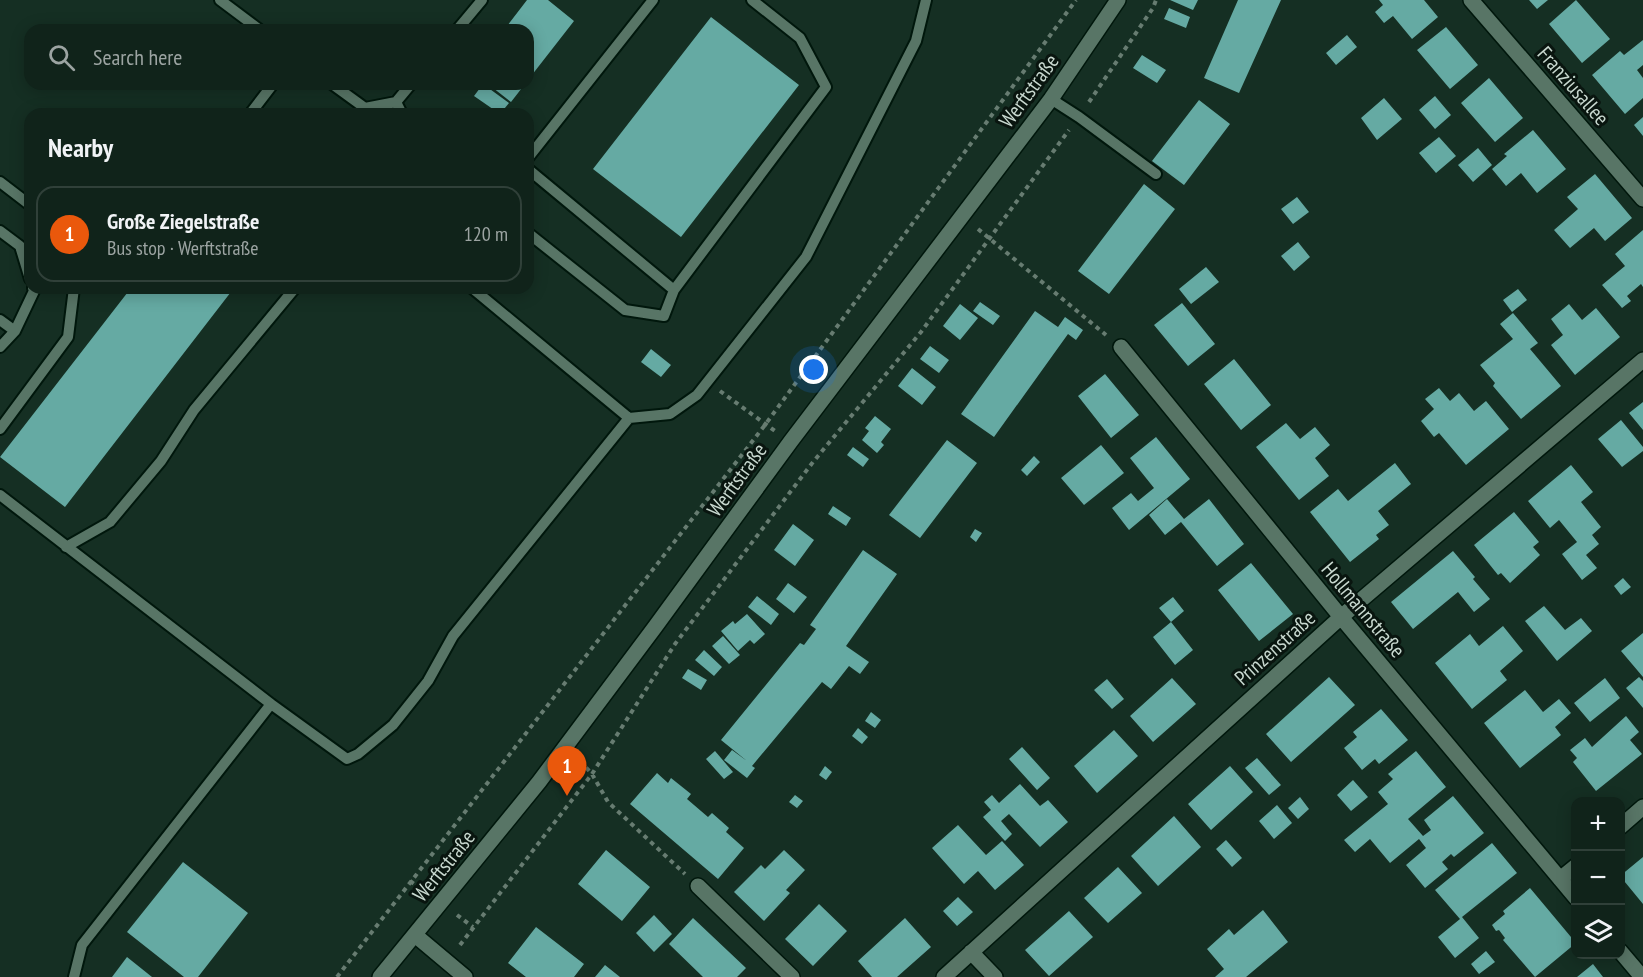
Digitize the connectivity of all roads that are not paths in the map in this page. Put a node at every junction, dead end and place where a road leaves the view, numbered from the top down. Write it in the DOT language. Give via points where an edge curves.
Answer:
graph roads {
  1 [pos="220,0"];
  2 [pos="482,0"];
  3 [pos="653,0"];
  4 [pos="752,0"];
  5 [pos="926,0"];
  6 [pos="1118,0"];
  7 [pos="1471,0"];
  8 [pos="252,24"];
  9 [pos="462,24"];
  10 [pos="268,90"];
  11 [pos="340,90"];
  12 [pos="406,90"];
  13 [pos="1051,99"];
  14 [pos="396,102"];
  15 [pos="255,108"];
  16 [pos="364,108"];
  17 [pos="364,108"];
  18 [pos="399,108"];
  19 [pos="534,150"];
  20 [pos="534,174"];
  21 [pos="1156,174"];
  22 [pos="0,182"];
  23 [pos="1643,199"];
  24 [pos="24,200"];
  25 [pos="0,231"];
  26 [pos="534,238"];
  27 [pos="24,259"];
  28 [pos="674,290"];
  29 [pos="33,294"];
  30 [pos="73,294"];
  31 [pos="290,294"];
  32 [pos="479,294"];
  33 [pos="0,320"];
  34 [pos="15,331"];
  35 [pos="1121,346"];
  36 [pos="0,347"];
  37 [pos="1643,360"];
  38 [pos="629,418"];
  39 [pos="0,429"];
  40 [pos="0,495"];
  41 [pos="66,547"];
  42 [pos="1341,617"];
  43 [pos="271,704"];
  44 [pos="1643,807"];
  45 [pos="1625,823"];
  46 [pos="1571,869"];
  47 [pos="1560,879"];
  48 [pos="698,886"];
  49 [pos="1571,893"];
  50 [pos="415,935"];
  51 [pos="971,952"];
  52 [pos="1625,957"];
  53 [pos="74,977"];
  54 [pos="380,977"];
  55 [pos="465,977"];
  56 [pos="792,977"];
  57 [pos="944,977"];
  58 [pos="995,977"];
  59 [pos="1642,977"];
  1 -- 8 [label="lane"];
  2 -- 9 [label="lane"];
  3 -- 19 [label="lane"];
  4 -- 28 [label="lane" via="800,38 826,87"];
  5 -- 38 [label="lane" via="916,41 806,257 697,395 670,414"];
  6 -- 13 [label="street, Werftstraße"];
  7 -- 23 [label="street, Franziusallee"];
  10 -- 15 [label="lane"];
  11 -- 17 [label="lane"];
  12 -- 14 [label="lane"];
  13 -- 21 [label="lane"];
  13 -- 50 [label="street, Werftstraße" via="539,782"];
  14 -- 16 [label="lane"];
  14 -- 18 [label="lane"];
  20 -- 28 [label="lane"];
  22 -- 24 [label="lane"];
  25 -- 27 [label="lane" via="20,246"];
  26 -- 28 [label="lane" via="625,310 664,316"];
  29 -- 34 [label="lane"];
  30 -- 39 [label="lane" via="68,337"];
  31 -- 41 [label="lane" via="194,410 161,461 110,522"];
  32 -- 38 [label="lane"];
  33 -- 34 [label="lane"];
  34 -- 36 [label="lane"];
  35 -- 42 [label="street, Hollmannstraße"];
  37 -- 42 [label="street, Prinzenstraße"];
  38 -- 43 [label="lane" via="453,636 428,681 393,725 358,754 346,759"];
  40 -- 41 [label="lane"];
  41 -- 43 [label="lane"];
  42 -- 47 [label="street, Hollmannstraße"];
  42 -- 51 [label="street, Prinzenstraße"];
  43 -- 53 [label="lane" via="82,945"];
  44 -- 45 [label="street"];
  46 -- 47 [label="street"];
  47 -- 49 [label="street, Hollmannstraße"];
  48 -- 56 [label="street"];
  50 -- 54 [label="street, Werftstraße"];
  50 -- 55 [label="street"];
  51 -- 57 [label="street, Prinzenstraße"];
  51 -- 58 [label="street"];
  52 -- 59 [label="street"];
}
